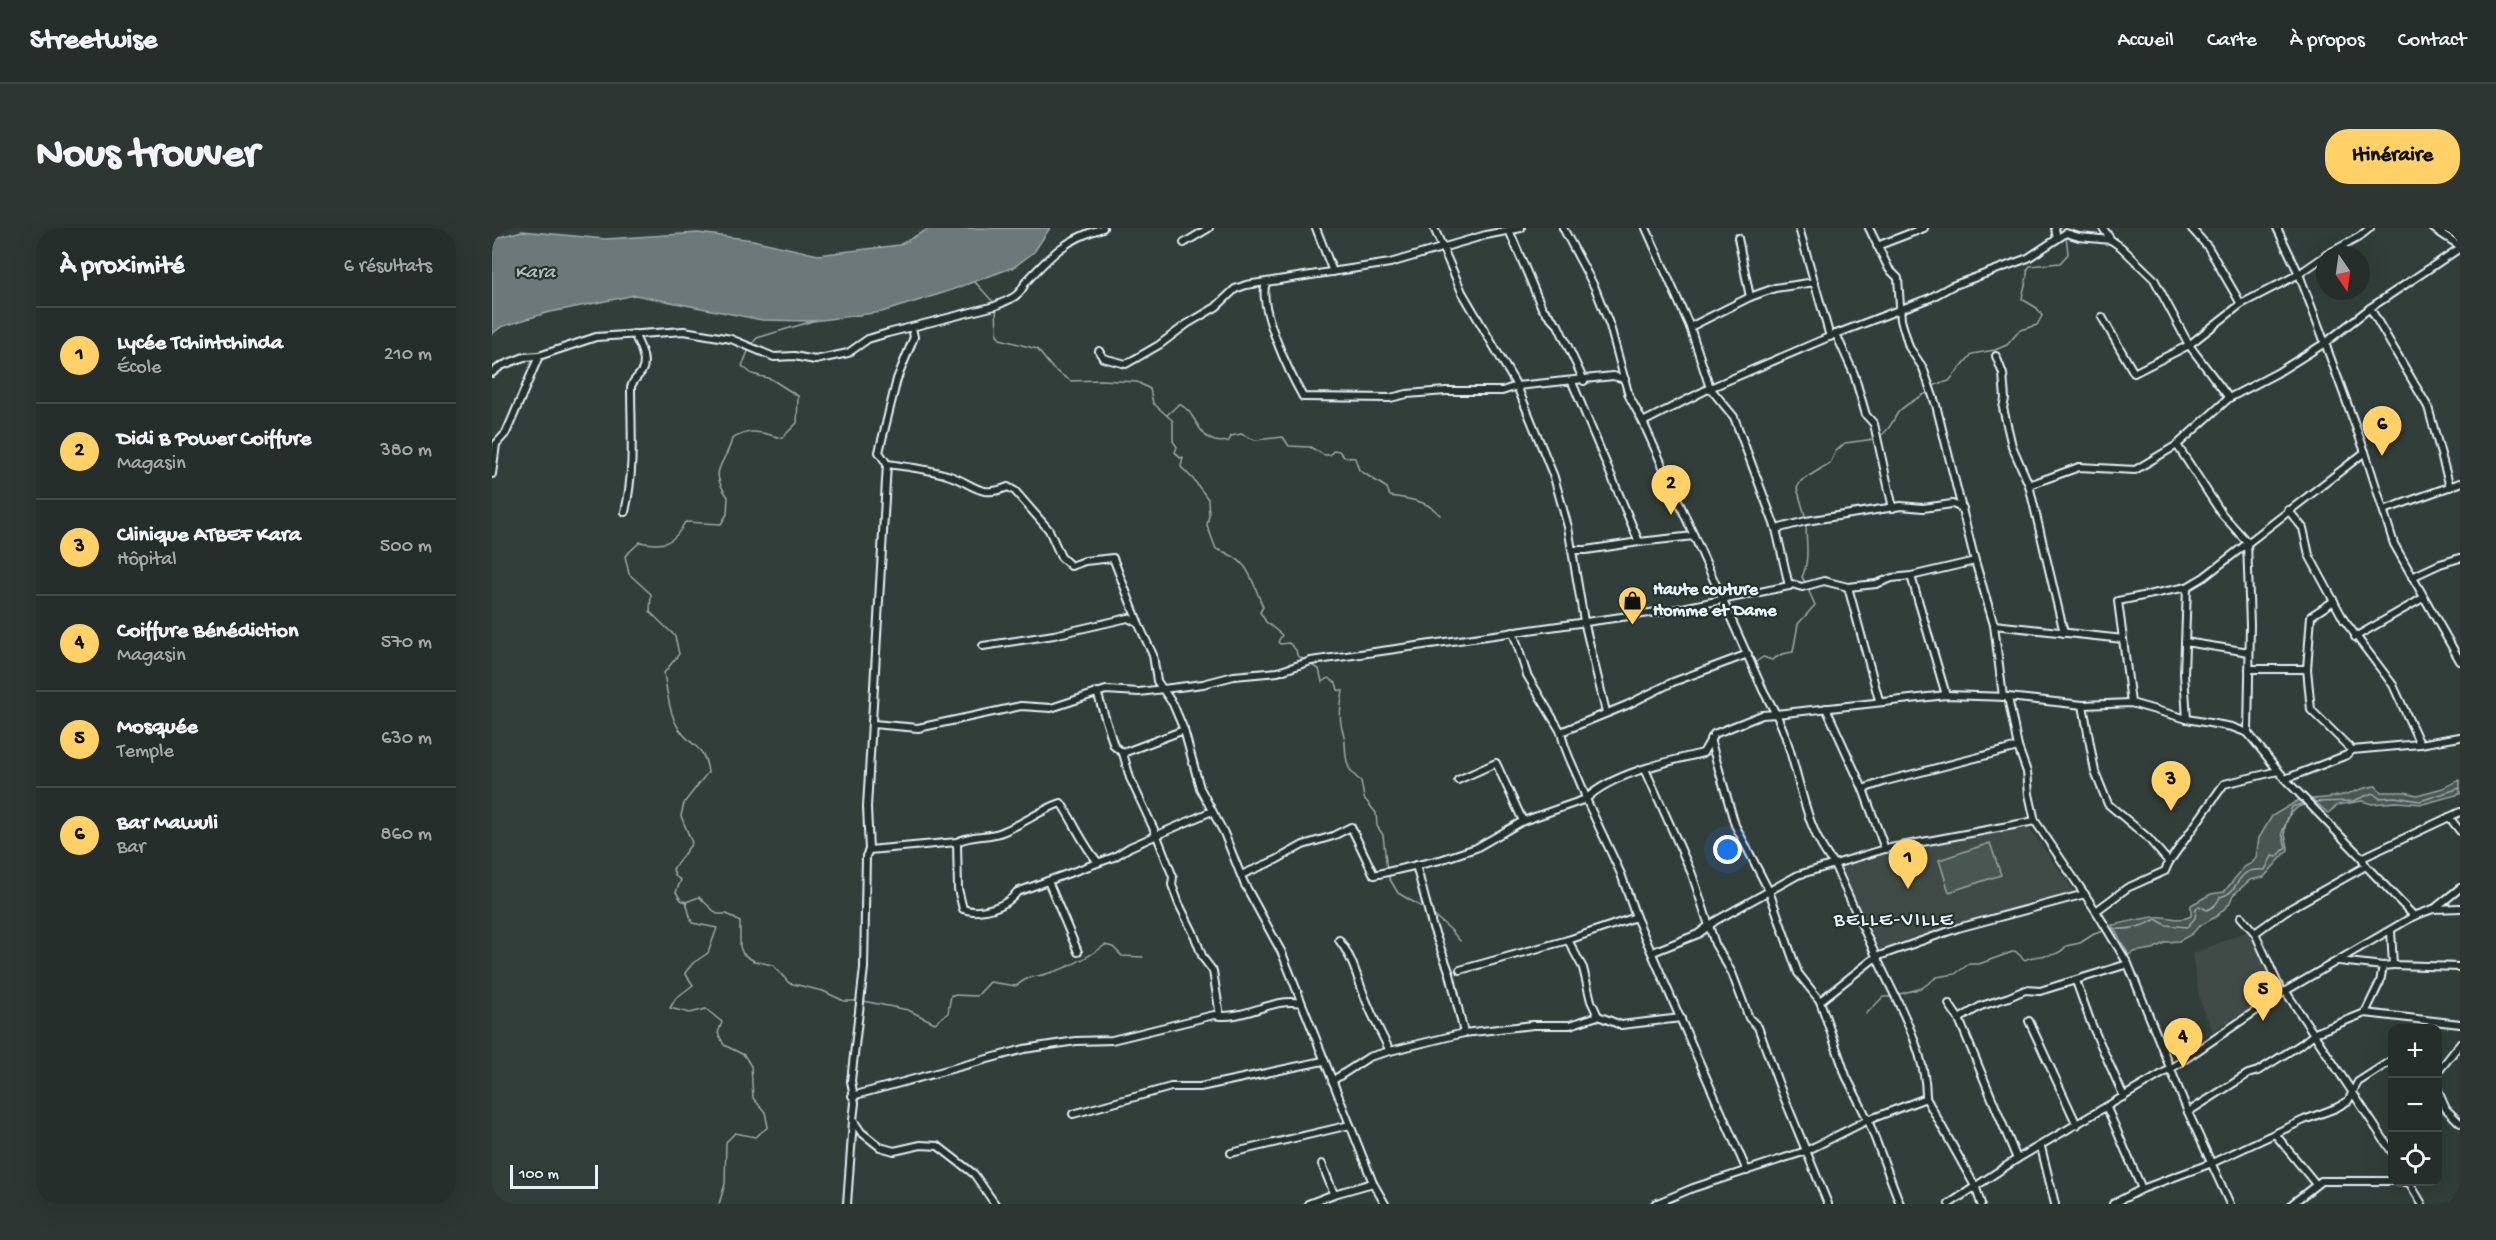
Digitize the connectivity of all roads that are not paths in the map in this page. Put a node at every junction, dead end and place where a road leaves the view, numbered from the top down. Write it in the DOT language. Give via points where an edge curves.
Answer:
graph roads {
  1 [pos="1102,228"];
  2 [pos="1209,228"];
  3 [pos="1316,228"];
  4 [pos="1434,228"];
  5 [pos="1521,228"];
  6 [pos="1563,228"];
  7 [pos="1646,228"];
  8 [pos="1799,228"];
  9 [pos="1869,228"];
  10 [pos="1923,228"];
  11 [pos="2055,228"];
  12 [pos="2103,228"];
  13 [pos="2191,228"];
  14 [pos="2277,228"];
  15 [pos="2370,228"];
  16 [pos="2433,228"];
  17 [pos="1509,230"];
  18 [pos="1737,238"];
  19 [pos="2057,239"];
  20 [pos="2111,240"];
  21 [pos="1184,243"];
  22 [pos="1878,246"];
  23 [pos="2343,246"];
  24 [pos="2460,247"];
  25 [pos="1443,249"];
  26 [pos="2316,263"];
  27 [pos="1333,272"];
  28 [pos="2299,274"];
  29 [pos="1815,282"];
  30 [pos="1266,283"];
  31 [pos="1750,297"];
  32 [pos="2241,304"];
  33 [pos="2370,308"];
  34 [pos="1899,309"];
  35 [pos="2102,317"];
  36 [pos="1690,327"];
  37 [pos="912,328"];
  38 [pos="634,334"];
  39 [pos="1833,336"];
  40 [pos="2325,343"];
  41 [pos="2188,345"];
  42 [pos="1099,351"];
  43 [pos="539,356"];
  44 [pos="1995,356"];
  45 [pos="492,373"];
  46 [pos="1624,379"];
  47 [pos="1584,381"];
  48 [pos="1572,382"];
  49 [pos="1517,386"];
  50 [pos="1710,388"];
  51 [pos="2229,398"];
  52 [pos="1643,422"];
  53 [pos="2177,446"];
  54 [pos="2365,452"];
  55 [pos="887,464"];
  56 [pos="492,474"];
  57 [pos="2460,483"];
  58 [pos="2029,485"];
  59 [pos="2450,487"];
  60 [pos="1893,508"];
  61 [pos="1963,508"];
  62 [pos="2288,510"];
  63 [pos="2384,510"];
  64 [pos="625,512"];
  65 [pos="1776,529"];
  66 [pos="1694,536"];
  67 [pos="1639,542"];
  68 [pos="2247,542"];
  69 [pos="1573,550"];
  70 [pos="2460,558"];
  71 [pos="1975,561"];
  72 [pos="1911,576"];
  73 [pos="2412,577"];
  74 [pos="1789,586"];
  75 [pos="1848,587"];
  76 [pos="2187,587"];
  77 [pos="2423,598"];
  78 [pos="1723,601"];
  79 [pos="2334,601"];
  80 [pos="1584,621"];
  81 [pos="1138,622"];
  82 [pos="1994,625"];
  83 [pos="1514,632"];
  84 [pos="2064,633"];
  85 [pos="2355,637"];
  86 [pos="2123,639"];
  87 [pos="2185,642"];
  88 [pos="983,646"];
  89 [pos="2249,652"];
  90 [pos="1748,654"];
  91 [pos="2460,661"];
  92 [pos="2249,669"];
  93 [pos="2307,669"];
  94 [pos="1163,689"];
  95 [pos="1097,692"];
  96 [pos="1946,695"];
  97 [pos="2005,697"];
  98 [pos="1879,700"];
  99 [pos="2131,703"];
  100 [pos="2083,705"];
  101 [pos="1826,708"];
  102 [pos="1606,712"];
  103 [pos="1776,714"];
  104 [pos="2187,719"];
  105 [pos="873,724"];
  106 [pos="1184,730"];
  107 [pos="1561,732"];
  108 [pos="2248,733"];
  109 [pos="2460,737"];
  110 [pos="1710,739"];
  111 [pos="2420,744"];
  112 [pos="2018,747"];
  113 [pos="2352,750"];
  114 [pos="1123,753"];
  115 [pos="1646,769"];
  116 [pos="2278,771"];
  117 [pos="2285,779"];
  118 [pos="1458,780"];
  119 [pos="1863,789"];
  120 [pos="1586,799"];
  121 [pos="1212,811"];
  122 [pos="2460,812"];
  123 [pos="2449,817"];
  124 [pos="2035,821"];
  125 [pos="1523,822"];
  126 [pos="2460,831"];
  127 [pos="1157,836"];
  128 [pos="957,842"];
  129 [pos="1885,849"];
  130 [pos="868,850"];
  131 [pos="2362,858"];
  132 [pos="1098,862"];
  133 [pos="2169,862"];
  134 [pos="1834,864"];
  135 [pos="1416,865"];
  136 [pos="2366,866"];
  137 [pos="1241,874"];
  138 [pos="1048,881"];
  139 [pos="2460,888"];
  140 [pos="1769,891"];
  141 [pos="2085,894"];
  142 [pos="2433,909"];
  143 [pos="2460,909"];
  144 [pos="2096,911"];
  145 [pos="2414,916"];
  146 [pos="1636,917"];
  147 [pos="2241,917"];
  148 [pos="1710,927"];
  149 [pos="2391,931"];
  150 [pos="2255,933"];
  151 [pos="1339,940"];
  152 [pos="1568,940"];
  153 [pos="1078,952"];
  154 [pos="1653,952"];
  155 [pos="1876,957"];
  156 [pos="2339,961"];
  157 [pos="2128,964"];
  158 [pos="2393,965"];
  159 [pos="2383,966"];
  160 [pos="2460,967"];
  161 [pos="1460,970"];
  162 [pos="2076,981"];
  163 [pos="2284,993"];
  164 [pos="1820,1001"];
  165 [pos="1301,1004"];
  166 [pos="1949,1004"];
  167 [pos="2365,1013"];
  168 [pos="1221,1016"];
  169 [pos="1598,1016"];
  170 [pos="1681,1018"];
  171 [pos="1959,1019"];
  172 [pos="2029,1021"];
  173 [pos="2460,1024"];
  174 [pos="2315,1032"];
  175 [pos="1464,1033"];
  176 [pos="2460,1044"];
  177 [pos="1390,1051"];
  178 [pos="1323,1061"];
  179 [pos="2388,1063"];
  180 [pos="2442,1067"];
  181 [pos="2172,1068"];
  182 [pos="1332,1081"];
  183 [pos="2354,1092"];
  184 [pos="852,1096"];
  185 [pos="2124,1097"];
  186 [pos="1926,1098"];
  187 [pos="2442,1100"];
  188 [pos="2107,1108"];
  189 [pos="2188,1112"];
  190 [pos="1073,1114"];
  191 [pos="853,1120"];
  192 [pos="1868,1120"];
  193 [pos="2460,1123"];
  194 [pos="1350,1125"];
  195 [pos="2077,1125"];
  196 [pos="2275,1134"];
  197 [pos="2388,1146"];
  198 [pos="2041,1147"];
  199 [pos="1806,1151"];
  200 [pos="1232,1153"];
  201 [pos="2017,1159"];
  202 [pos="2212,1163"];
  203 [pos="1322,1164"];
  204 [pos="1747,1171"];
  205 [pos="2388,1181"];
  206 [pos="1373,1183"];
  207 [pos="2315,1183"];
  208 [pos="2411,1186"];
  209 [pos="1976,1188"];
  210 [pos="2142,1189"];
  211 [pos="1331,1195"];
  212 [pos="2460,1202"];
  213 [pos="847,1204"];
  214 [pos="995,1204"];
  215 [pos="1308,1204"];
  216 [pos="1332,1204"];
  217 [pos="1385,1204"];
  218 [pos="1655,1204"];
  219 [pos="1828,1204"];
  220 [pos="1900,1204"];
  221 [pos="1949,1204"];
  222 [pos="1981,1204"];
  223 [pos="2055,1204"];
  224 [pos="2113,1204"];
  225 [pos="2230,1204"];
  226 [pos="2292,1204"];
  227 [pos="2422,1204"];
  228 [pos="2454,1204"];
  1 -- 37 [label="street" via="1063,245 1015,297 996,306"];
  2 -- 21 [label="street"];
  3 -- 27 [label="street"];
  4 -- 25 [label="street"];
  5 -- 17 [label="street"];
  6 -- 46 [label="street" via="1595,288"];
  7 -- 36 [label="street"];
  8 -- 29 [label="street"];
  9 -- 22 [label="street"];
  10 -- 22 [label="street"];
  11 -- 19 [label="street"];
  12 -- 20 [label="street"];
  13 -- 32 [label="street" via="2208,247"];
  14 -- 28 [label="street"];
  15 -- 23 [label="street"];
  16 -- 24 [label="street"];
  17 -- 25 [label="street"];
  17 -- 47 [label="street" via="1542,308 1558,325"];
  18 -- 31 [label="street"];
  19 -- 20 [label="street" via="2066,233"];
  19 -- 34 [label="street" via="2028,258"];
  20 -- 41 [label="street" via="2154,279"];
  22 -- 34 [label="street" via="1889,270 1898,278"];
  24 -- 33 [label="street"];
  25 -- 27 [label="street"];
  25 -- 49 [label="street" via="1462,292"];
  26 -- 28 [label="street"];
  27 -- 30 [label="street"];
  28 -- 32 [label="street"];
  28 -- 40 [label="street"];
  29 -- 31 [label="street" via="1774,288"];
  29 -- 39 [label="street"];
  30 -- 42 [label="street" via="1235,289 1216,307 1126,364 1102,358"];
  30 -- 49 [label="street" via="1269,314 1280,349 1303,397 1390,398 1407,393 1502,391"];
  31 -- 36 [label="street"];
  32 -- 41 [label="street"];
  33 -- 40 [label="street"];
  33 -- 59 [label="street" via="2428,407"];
  34 -- 39 [label="street"];
  34 -- 61 [label="street" via="1909,347 1923,368 1936,405"];
  35 -- 41 [label="street" via="2134,373"];
  36 -- 50 [label="street"];
  37 -- 38 [label="street" via="868,339 838,356 815,360 774,357 731,339 684,331"];
  37 -- 55 [label="street" via="914,337 897,379 882,435 879,452"];
  38 -- 43 [label="street" via="596,337"];
  38 -- 64 [label="street" via="644,354 644,365 631,387 631,489"];
  39 -- 50 [label="street"];
  39 -- 60 [label="street" via="1854,374 1866,415 1874,424"];
  40 -- 51 [label="street"];
  40 -- 54 [label="street"];
  41 -- 51 [label="street"];
  43 -- 45 [label="street" via="524,357"];
  43 -- 56 [label="street" via="506,432 496,444"];
  44 -- 58 [label="street" via="2003,374 2003,408 2012,446"];
  46 -- 47 [label="street" via="1613,376"];
  46 -- 52 [label="street"];
  47 -- 48 [label="street"];
  48 -- 49 [label="street"];
  48 -- 67 [label="street"];
  49 -- 69 [label="street" via="1554,477"];
  50 -- 52 [label="street"];
  50 -- 65 [label="street" via="1734,417"];
  51 -- 53 [label="street"];
  52 -- 66 [label="street"];
  53 -- 58 [label="street" via="2135,470 2079,467"];
  53 -- 68 [label="street" via="2222,514"];
  54 -- 62 [label="street"];
  54 -- 63 [label="street"];
  55 -- 81 [label="street" via="948,475 987,493 1008,487 1015,491 1049,530 1061,557 1071,566 1113,558"];
  55 -- 105 [label="street"];
  57 -- 59 [label="street"];
  58 -- 84 [label="street"];
  59 -- 63 [label="street"];
  60 -- 61 [label="street" via="1952,504"];
  60 -- 65 [label="street"];
  61 -- 71 [label="street"];
  62 -- 68 [label="street"];
  62 -- 79 [label="street" via="2303,528 2309,555"];
  63 -- 73 [label="street" via="2394,544"];
  65 -- 74 [label="street"];
  66 -- 67 [label="street"];
  66 -- 78 [label="street"];
  67 -- 69 [label="street"];
  68 -- 76 [label="street"];
  68 -- 89 [label="street"];
  69 -- 80 [label="street"];
  70 -- 73 [label="street"];
  71 -- 72 [label="street"];
  71 -- 82 [label="street"];
  72 -- 75 [label="street"];
  72 -- 96 [label="street"];
  73 -- 77 [label="street"];
  74 -- 75 [label="street" via="1824,581"];
  74 -- 78 [label="street"];
  75 -- 98 [label="street"];
  76 -- 86 [label="street" via="2118,601"];
  76 -- 87 [label="street"];
  77 -- 85 [label="street"];
  77 -- 91 [label="street"];
  78 -- 80 [label="street"];
  78 -- 90 [label="street"];
  79 -- 85 [label="street"];
  79 -- 93 [label="street" via="2311,616"];
  80 -- 83 [label="street"];
  80 -- 102 [label="street"];
  81 -- 88 [label="street" via="1128,618"];
  81 -- 94 [label="street"];
  82 -- 84 [label="street"];
  82 -- 97 [label="street"];
  83 -- 94 [label="street" via="1311,661 1278,672"];
  83 -- 107 [label="street" via="1527,675"];
  84 -- 86 [label="street"];
  85 -- 111 [label="street" via="2393,685"];
  86 -- 99 [label="street"];
  87 -- 89 [label="street"];
  87 -- 104 [label="street"];
  89 -- 92 [label="street"];
  90 -- 102 [label="street"];
  90 -- 103 [label="street"];
  92 -- 93 [label="street"];
  92 -- 108 [label="street"];
  93 -- 113 [label="street" via="2312,710"];
  94 -- 95 [label="street"];
  94 -- 106 [label="street"];
  95 -- 105 [label="street" via="1051,708 1022,706 918,728"];
  95 -- 114 [label="street" via="1114,746"];
  96 -- 97 [label="street"];
  96 -- 98 [label="street"];
  97 -- 100 [label="street"];
  97 -- 112 [label="street"];
  98 -- 101 [label="street"];
  99 -- 100 [label="street"];
  99 -- 104 [label="street"];
  100 -- 133 [label="street" via="2094,772 2108,804"];
  101 -- 103 [label="street"];
  101 -- 119 [label="street"];
  102 -- 107 [label="street"];
  103 -- 110 [label="street" via="1738,723"];
  103 -- 134 [label="street" via="1787,735 1810,816 1824,852"];
  104 -- 108 [label="street"];
  105 -- 130 [label="street"];
  106 -- 114 [label="street"];
  106 -- 121 [label="street" via="1200,788"];
  107 -- 120 [label="street"];
  108 -- 116 [label="street"];
  109 -- 111 [label="street"];
  110 -- 115 [label="street" via="1703,753"];
  110 -- 140 [label="street" via="1736,825"];
  111 -- 113 [label="street"];
  112 -- 119 [label="street"];
  112 -- 124 [label="street" via="2027,772"];
  113 -- 117 [label="street"];
  114 -- 127 [label="street"];
  115 -- 120 [label="street"];
  115 -- 148 [label="street" via="1692,874"];
  116 -- 117 [label="street"];
  116 -- 133 [label="street" via="2224,784"];
  117 -- 131 [label="street"];
  118 -- 125 [label="street" via="1496,763"];
  119 -- 129 [label="street"];
  120 -- 125 [label="street"];
  120 -- 146 [label="street"];
  121 -- 127 [label="street"];
  121 -- 137 [label="street"];
  122 -- 123 [label="street"];
  123 -- 126 [label="street"];
  123 -- 131 [label="street"];
  124 -- 129 [label="street"];
  124 -- 141 [label="street"];
  125 -- 135 [label="street" via="1476,848"];
  127 -- 132 [label="street"];
  127 -- 168 [label="street" via="1179,904 1203,958 1213,971"];
  128 -- 130 [label="street"];
  128 -- 132 [label="street" via="969,836 1001,833 1061,803"];
  128 -- 138 [label="street" via="958,889 963,909 1003,905 1017,892"];
  129 -- 134 [label="street"];
  130 -- 184 [label="street" via="864,968"];
  131 -- 136 [label="street"];
  132 -- 138 [label="street"];
  133 -- 144 [label="street" via="2165,871 2127,888"];
  134 -- 140 [label="street" via="1798,874"];
  134 -- 155 [label="street"];
  135 -- 137 [label="street" via="1374,875 1351,828"];
  135 -- 175 [label="street"];
  136 -- 145 [label="street"];
  136 -- 150 [label="street"];
  137 -- 165 [label="street" via="1282,953"];
  138 -- 153 [label="street"];
  139 -- 142 [label="street"];
  140 -- 148 [label="street"];
  140 -- 164 [label="street" via="1798,973"];
  141 -- 144 [label="street"];
  141 -- 155 [label="street" via="1958,928"];
  142 -- 143 [label="street"];
  142 -- 145 [label="street"];
  144 -- 157 [label="street"];
  145 -- 149 [label="street"];
  146 -- 152 [label="street"];
  146 -- 154 [label="street"];
  147 -- 150 [label="street"];
  148 -- 154 [label="street"];
  148 -- 199 [label="street" via="1749,1018 1758,1027"];
  149 -- 156 [label="street"];
  149 -- 158 [label="street"];
  150 -- 163 [label="street"];
  151 -- 177 [label="street" via="1357,971"];
  152 -- 161 [label="street"];
  152 -- 169 [label="street" via="1583,968"];
  154 -- 170 [label="street"];
  155 -- 164 [label="street"];
  155 -- 186 [label="street" via="1918,1054"];
  156 -- 159 [label="street"];
  156 -- 163 [label="street"];
  157 -- 162 [label="street"];
  157 -- 181 [label="street"];
  158 -- 159 [label="street"];
  158 -- 160 [label="street"];
  159 -- 167 [label="street"];
  162 -- 171 [label="street" via="2040,992 2025,990 1981,1006"];
  162 -- 185 [label="street"];
  163 -- 174 [label="street"];
  163 -- 181 [label="street"];
  164 -- 192 [label="street" via="1846,1076"];
  165 -- 168 [label="street" via="1288,1000 1227,1018"];
  165 -- 178 [label="street"];
  166 -- 171 [label="street"];
  167 -- 173 [label="street"];
  167 -- 174 [label="street"];
  168 -- 184 [label="street" via="1112,1040 1024,1048"];
  169 -- 170 [label="street" via="1621,1025"];
  169 -- 175 [label="street" via="1570,1024"];
  170 -- 204 [label="street"];
  171 -- 201 [label="street"];
  172 -- 195 [label="street"];
  174 -- 183 [label="street"];
  174 -- 189 [label="street"];
  175 -- 177 [label="street"];
  176 -- 180 [label="street"];
  177 -- 182 [label="street" via="1369,1057"];
  178 -- 182 [label="street"];
  178 -- 190 [label="street" via="1200,1087 1171,1087"];
  179 -- 183 [label="street" via="2358,1082"];
  181 -- 185 [label="street"];
  181 -- 189 [label="street"];
  182 -- 194 [label="street"];
  183 -- 196 [label="street" via="2336,1108"];
  183 -- 197 [label="street"];
  184 -- 191 [label="street"];
  185 -- 188 [label="street"];
  186 -- 192 [label="street"];
  186 -- 209 [label="street"];
  187 -- 193 [label="street"];
  188 -- 195 [label="street"];
  188 -- 210 [label="street"];
  189 -- 202 [label="street"];
  191 -- 213 [label="street"];
  191 -- 214 [label="street" via="880,1147 894,1150 938,1146 974,1174"];
  192 -- 199 [label="street"];
  192 -- 220 [label="street"];
  194 -- 200 [label="street"];
  194 -- 206 [label="street"];
  195 -- 198 [label="street"];
  196 -- 202 [label="street"];
  196 -- 207 [label="street"];
  198 -- 201 [label="street"];
  198 -- 223 [label="street"];
  199 -- 204 [label="street"];
  199 -- 219 [label="street"];
  201 -- 209 [label="street"];
  202 -- 210 [label="street"];
  202 -- 225 [label="street"];
  203 -- 211 [label="street"];
  204 -- 218 [label="street"];
  205 -- 207 [label="street"];
  206 -- 211 [label="street"];
  206 -- 217 [label="street"];
  207 -- 226 [label="street"];
  208 -- 227 [label="street"];
  209 -- 221 [label="street"];
  209 -- 222 [label="street"];
  210 -- 224 [label="street"];
  211 -- 215 [label="street"];
  211 -- 216 [label="street"];
  212 -- 228 [label="street"];
}
